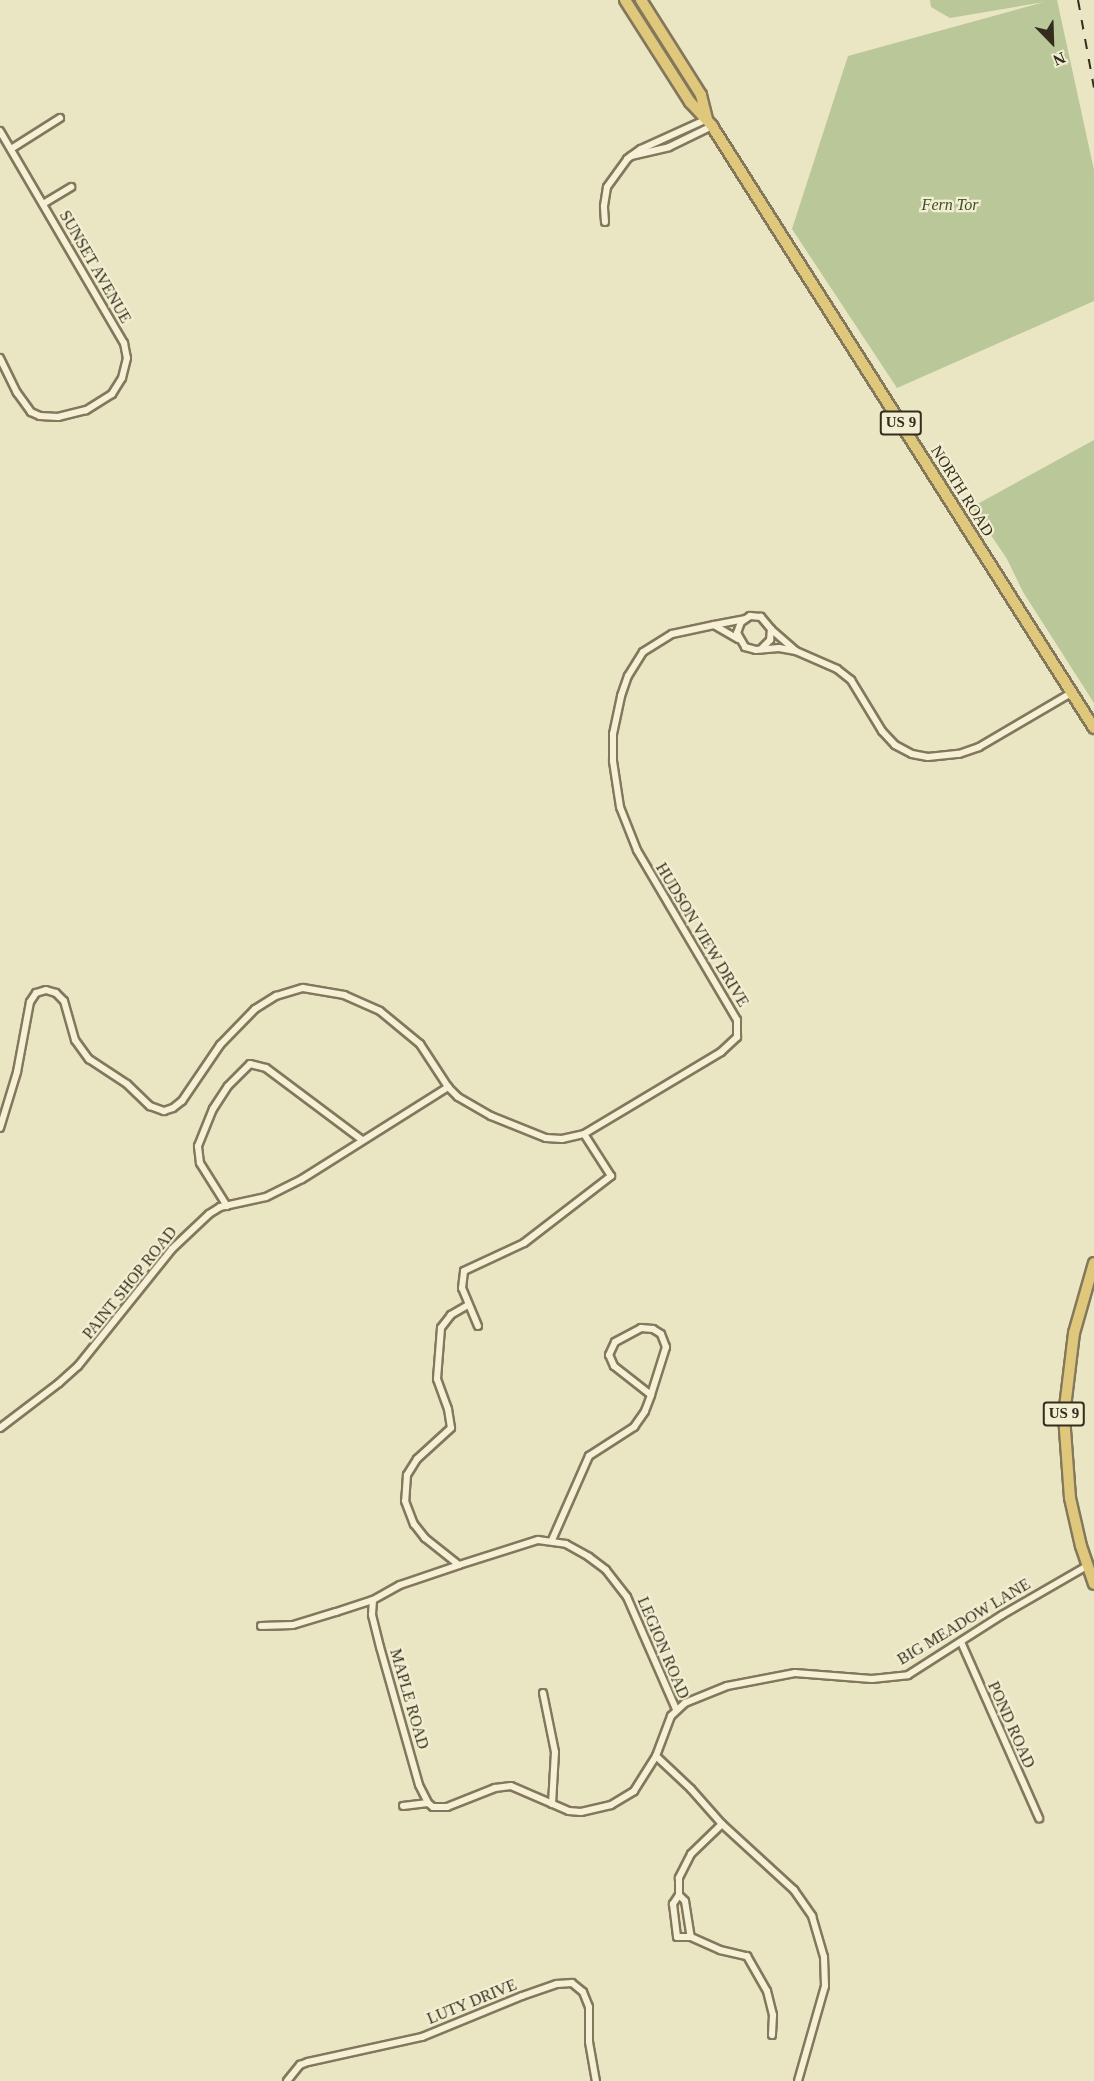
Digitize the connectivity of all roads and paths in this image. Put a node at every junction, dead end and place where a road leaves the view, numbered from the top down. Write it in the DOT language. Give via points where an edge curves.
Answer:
graph roads {
  1 [pos="625,0"];
  2 [pos="641,0"];
  3 [pos="60,118"];
  4 [pos="710,122"];
  5 [pos="0,131"];
  6 [pos="11,149"];
  7 [pos="71,187"];
  8 [pos="43,204"];
  9 [pos="605,222"];
  10 [pos="0,358"];
  11 [pos="745,619"];
  12 [pos="714,625"];
  13 [pos="771,629"];
  14 [pos="738,639"];
  15 [pos="761,649"];
  16 [pos="796,651"];
  17 [pos="1071,693"];
  18 [pos="1094,728"];
  19 [pos="448,1087"];
  20 [pos="0,1128"];
  21 [pos="584,1134"];
  22 [pos="361,1139"];
  23 [pos="227,1206"];
  24 [pos="1094,1263"];
  25 [pos="468,1305"];
  26 [pos="478,1326"];
  27 [pos="651,1395"];
  28 [pos="0,1428"];
  29 [pos="552,1540"];
  30 [pos="459,1565"];
  31 [pos="1087,1566"];
  32 [pos="1094,1584"];
  33 [pos="373,1600"];
  34 [pos="261,1626"];
  35 [pos="960,1642"];
  36 [pos="543,1693"];
  37 [pos="676,1709"];
  38 [pos="656,1755"];
  39 [pos="428,1803"];
  40 [pos="552,1804"];
  41 [pos="403,1806"];
  42 [pos="1039,1818"];
  43 [pos="722,1824"];
  44 [pos="679,1896"];
  45 [pos="691,1937"];
  46 [pos="772,2035"];
  47 [pos="287,2081"];
  48 [pos="596,2081"];
  49 [pos="798,2081"];
  1 -- 4 [label="highway, NORTH ROAD / US 9" via="690,102"];
  2 -- 4 [label="highway, NORTH ROAD / US 9" via="701,95"];
  3 -- 6 [label="street"];
  4 -- 9 [label="street" via="641,149 618,168 607,187"];
  4 -- 17 [label="highway, NORTH ROAD / US 9"];
  5 -- 6 [label="street, SUNSET AVENUE"];
  6 -- 8 [label="street, SUNSET AVENUE"];
  7 -- 8 [label="street"];
  8 -- 10 [label="street, SUNSET AVENUE" via="124,343 127,358 122,378 112,394 86,410 58,417 40,416 31,412 17,393"];
  11 -- 12 [label="street, HUDSON VIEW DRIVE"];
  11 -- 13 [label="street" via="761,617"];
  11 -- 14 [label="street" via="738,627"];
  12 -- 14 [label="street"];
  12 -- 21 [label="street, HUDSON VIEW DRIVE" via="672,634 643,652 621,696 613,760 620,807 637,849 672,914 736,1016 738,1033 721,1052"];
  13 -- 15 [label="street" via="770,640"];
  13 -- 16 [label="street"];
  14 -- 15 [label="street" via="745,647"];
  15 -- 16 [label="street"];
  16 -- 17 [label="street" via="837,669 851,680 895,745 928,758 979,747"];
  17 -- 18 [label="highway, NORTH ROAD / US 9"];
  19 -- 20 [label="street, HUDSON VIEW DRIVE" via="420,1044 390,1018 344,995 303,988 276,996 255,1009 220,1045 182,1101 173,1108 159,1110 83,1053 75,1040 64,1001 46,990 36,993 30,1002 20,1059"];
  19 -- 21 [label="street, HUDSON VIEW DRIVE" via="480,1111 531,1134 554,1139"];
  19 -- 22 [label="street, PAINT SHOP ROAD"];
  21 -- 25 [label="street" via="611,1176 524,1243 466,1269 461,1285"];
  22 -- 23 [label="street, PAINT SHOP ROAD" via="274,1193"];
  22 -- 23 [label="street" via="266,1068 250,1064 228,1086 213,1109 198,1146 200,1163"];
  23 -- 28 [label="street, PAINT SHOP ROAD" via="209,1214 180,1240 68,1376"];
  24 -- 31 [label="highway, US 9" via="1074,1333 1064,1415 1070,1498"];
  25 -- 26 [label="street"];
  25 -- 30 [label="street" via="451,1315 441,1328 437,1379 451,1428 417,1459 405,1483 405,1501 414,1524"];
  27 -- 27 [label="street" via="666,1347 661,1334 641,1328 615,1342 609,1355 614,1366"];
  27 -- 29 [label="street" via="633,1427 589,1456"];
  29 -- 30 [label="street" via="506,1548"];
  29 -- 37 [label="street, LEGION ROAD" via="589,1557 617,1582 636,1614"];
  30 -- 33 [label="street" via="400,1585"];
  31 -- 32 [label="highway, US 9"];
  31 -- 35 [label="street, BIG MEADOW LANE"];
  33 -- 34 [label="street" via="293,1625"];
  33 -- 39 [label="street, MAPLE ROAD" via="372,1615 380,1647 419,1785"];
  35 -- 37 [label="street, BIG MEADOW LANE" via="897,1678 786,1674 727,1686"];
  35 -- 42 [label="street, POND ROAD"];
  36 -- 40 [label="street" via="555,1752"];
  37 -- 38 [label="street, LEGION ROAD"];
  38 -- 40 [label="street, LEGION ROAD" via="634,1791 611,1805 581,1812"];
  38 -- 43 [label="street"];
  39 -- 40 [label="street, LEGION ROAD" via="447,1807 495,1788 511,1786"];
  39 -- 41 [label="street, LEGION ROAD"];
  43 -- 44 [label="street" via="691,1854 679,1878"];
  43 -- 49 [label="street" via="794,1890 819,1933 825,1986"];
  44 -- 45 [label="street" via="685,1901"];
  44 -- 45 [label="street" via="673,1904 677,1937"];
  45 -- 46 [label="street" via="747,1956 767,1990 773,2015"];
  47 -- 48 [label="street, LUTY DRIVE" via="300,2065 308,2062 422,2037 557,1983 572,1983 583,1992 589,2007 589,2042"];
}
